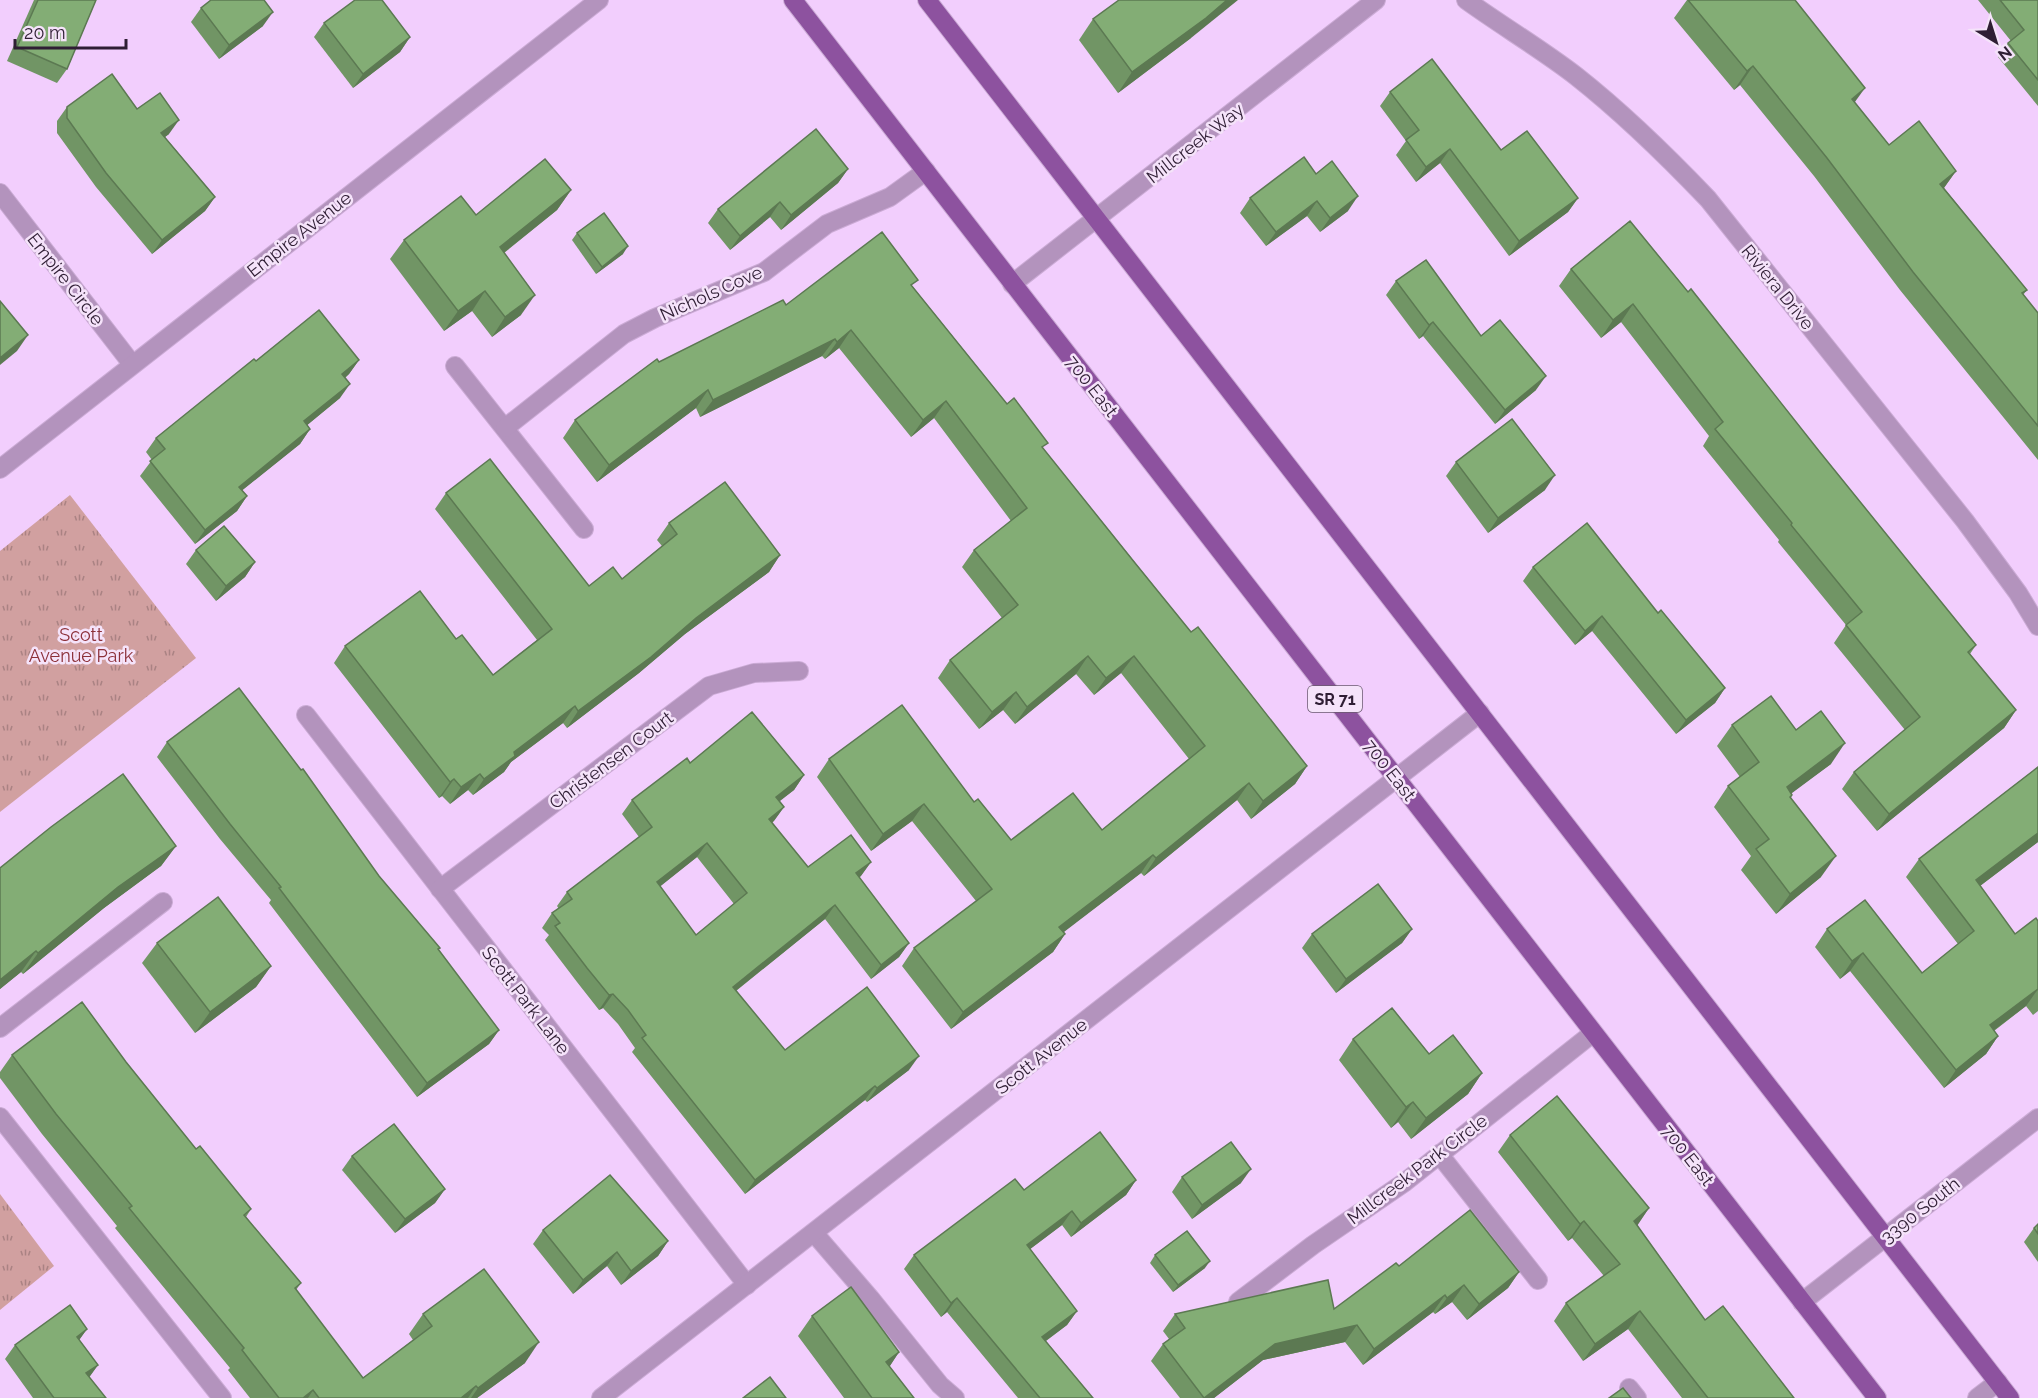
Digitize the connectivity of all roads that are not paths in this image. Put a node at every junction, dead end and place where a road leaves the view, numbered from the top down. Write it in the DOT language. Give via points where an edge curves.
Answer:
graph roads {
  1 [pos="599,0"];
  2 [pos="793,0"];
  3 [pos="927,0"];
  4 [pos="1376,0"];
  5 [pos="1466,0"];
  6 [pos="926,171"];
  7 [pos="0,193"];
  8 [pos="1097,219"];
  9 [pos="1012,284"];
  10 [pos="132,364"];
  11 [pos="455,366"];
  12 [pos="505,428"];
  13 [pos="0,469"];
  14 [pos="584,529"];
  15 [pos="2038,626"];
  16 [pos="799,672"];
  17 [pos="1480,713"];
  18 [pos="306,715"];
  19 [pos="1396,779"];
  20 [pos="440,889"];
  21 [pos="163,902"];
  22 [pos="0,1028"];
  23 [pos="1593,1033"];
  24 [pos="0,1118"];
  25 [pos="2038,1118"];
  26 [pos="1439,1154"];
  27 [pos="814,1233"];
  28 [pos="1886,1237"];
  29 [pos="1538,1280"];
  30 [pos="747,1285"];
  31 [pos="1238,1302"];
  32 [pos="1802,1302"];
  33 [pos="1998,1382"];
  34 [pos="222,1398"];
  35 [pos="601,1398"];
  36 [pos="955,1398"];
  37 [pos="1877,1398"];
  38 [pos="1977,1398"];
  39 [pos="2010,1398"];
  1 -- 10 [label="street, Empire Avenue"];
  2 -- 6 [label="main road, 700 East / SR 71"];
  3 -- 8 [label="main road"];
  4 -- 8 [label="street, Millcreek Way"];
  5 -- 15 [label="street, Riviera Drive" via="1617,110 1708,199 1965,521"];
  6 -- 9 [label="main road, 700 East / SR 71"];
  6 -- 12 [label="street, Nichols Cove" via="890,197 827,224 764,272 624,334"];
  7 -- 10 [label="street, Empire Circle"];
  8 -- 9 [label="street, Millcreek Way"];
  8 -- 17 [label="main road"];
  9 -- 19 [label="main road, 700 East / SR 71"];
  10 -- 13 [label="street, Empire Avenue"];
  11 -- 12 [label="street"];
  12 -- 14 [label="street"];
  16 -- 20 [label="street, Christensen Court" via="754,673 710,686"];
  17 -- 19 [label="street, Scott Avenue"];
  17 -- 28 [label="main road"];
  18 -- 20 [label="street, Scott Park Lane"];
  19 -- 23 [label="main road, 700 East / SR 71"];
  19 -- 27 [label="street, Scott Avenue"];
  20 -- 30 [label="street, Scott Park Lane"];
  21 -- 22 [label="street"];
  23 -- 26 [label="street, Millcreek Park Circle"];
  23 -- 32 [label="main road, 700 East / SR 71"];
  24 -- 34 [label="street"];
  25 -- 28 [label="street, 3390 South"];
  26 -- 29 [label="street"];
  26 -- 31 [label="street, Millcreek Park Circle"];
  27 -- 30 [label="street, Scott Avenue"];
  27 -- 36 [label="street"];
  28 -- 32 [label="street, 3390 South"];
  28 -- 33 [label="main road"];
  30 -- 35 [label="street, Scott Avenue"];
  32 -- 37 [label="main road, 700 East / SR 71"];
  33 -- 38 [label="street"];
  33 -- 39 [label="main road"];
}
